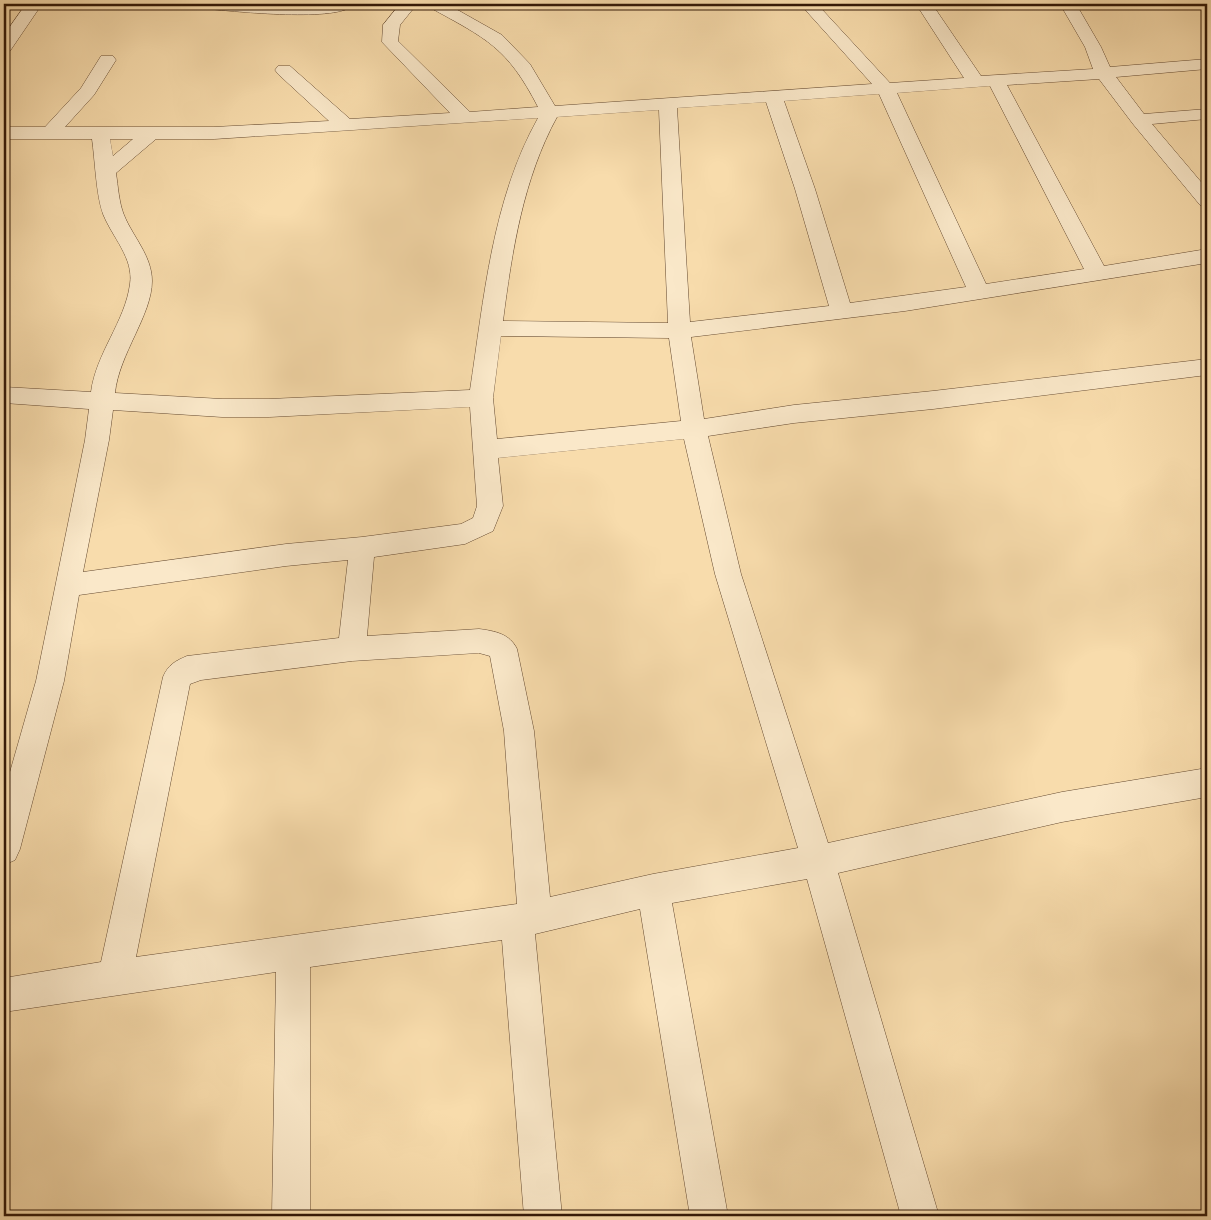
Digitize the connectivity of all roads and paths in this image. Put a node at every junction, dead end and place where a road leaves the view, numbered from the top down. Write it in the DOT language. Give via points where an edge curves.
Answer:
graph roads {
  1 [pos="34,4"];
  2 [pos="209,4"];
  3 [pos="346,4"];
  4 [pos="409,4"];
  5 [pos="434,4"];
  6 [pos="808,4"];
  7 [pos="924,4"];
  8 [pos="1068,4"];
  9 [pos="4,47"];
  10 [pos="107,60"];
  11 [pos="1207,64"];
  12 [pos="284,70"];
  13 [pos="1104,74"];
  14 [pos="996,81"];
  15 [pos="976,82"];
  16 [pos="886,89"];
  17 [pos="773,96"];
  18 [pos="668,103"];
  19 [pos="550,112"];
  20 [pos="1207,114"];
  21 [pos="465,118"];
  22 [pos="1139,120"];
  23 [pos="344,124"];
  24 [pos="4,133"];
  25 [pos="50,133"];
  26 [pos="100,133"];
  27 [pos="151,133"];
  28 [pos="106,172"];
  29 [pos="1198,180"];
  30 [pos="1207,201"];
  31 [pos="1207,256"];
  32 [pos="1096,272"];
  33 [pos="979,291"];
  34 [pos="842,312"];
  35 [pos="491,328"];
  36 [pos="679,331"];
  37 [pos="1207,367"];
  38 [pos="4,395"];
  39 [pos="481,398"];
  40 [pos="103,402"];
  41 [pos="694,429"];
  42 [pos="485,450"];
  43 [pos="362,548"];
  44 [pos="67,585"];
  45 [pos="352,650"];
  46 [pos="1207,782"];
  47 [pos="4,849"];
  48 [pos="818,861"];
  49 [pos="653,890"];
  50 [pos="526,919"];
  51 [pos="293,953"];
  52 [pos="115,977"];
  53 [pos="4,995"];
  54 [pos="291,1216"];
  55 [pos="543,1216"];
  56 [pos="709,1216"];
  57 [pos="920,1216"];
  1 -- 9 [label="street"];
  2 -- 3 [label="street" via="301,12"];
  4 -- 21 [label="street" via="391,24 390,42"];
  5 -- 19 [label="street" via="483,31 512,52"];
  6 -- 16 [label="street"];
  7 -- 15 [label="street"];
  8 -- 13 [label="street" via="1093,47"];
  10 -- 25 [label="street" via="88,91"];
  11 -- 13 [label="street"];
  12 -- 23 [label="street"];
  13 -- 14 [label="street"];
  13 -- 22 [label="street"];
  14 -- 15 [label="street"];
  14 -- 32 [label="street"];
  15 -- 16 [label="street"];
  16 -- 17 [label="street"];
  16 -- 33 [label="street"];
  17 -- 18 [label="street"];
  17 -- 34 [label="street"];
  18 -- 19 [label="street"];
  18 -- 36 [label="street"];
  19 -- 21 [label="street"];
  19 -- 35 [label="street" via="532,146 516,194 498,276"];
  20 -- 22 [label="street"];
  21 -- 23 [label="street"];
  22 -- 29 [label="street"];
  23 -- 27 [label="street" via="214,133"];
  24 -- 25 [label="street"];
  25 -- 26 [label="street"];
  26 -- 27 [label="street"];
  26 -- 28 [label="street"];
  27 -- 28 [label="street"];
  28 -- 40 [label="street" via="113,212 140,265 141,283 136,306 106,376"];
  29 -- 30 [label="street"];
  31 -- 32 [label="street"];
  32 -- 33 [label="street"];
  33 -- 34 [label="street"];
  34 -- 36 [label="street"];
  35 -- 36 [label="street"];
  35 -- 39 [label="street"];
  36 -- 41 [label="street"];
  37 -- 41 [label="street" via="794,414"];
  38 -- 40 [label="street"];
  39 -- 40 [label="street" via="269,408"];
  39 -- 42 [label="street"];
  40 -- 44 [label="street"];
  41 -- 42 [label="street"];
  41 -- 48 [label="street" via="728,574"];
  42 -- 43 [label="street" via="490,506 484,524 465,534"];
  43 -- 44 [label="street" via="286,555"];
  43 -- 45 [label="street"];
  44 -- 47 [label="street" via="50,681"];
  45 -- 50 [label="street" via="479,641 493,643 503,649 519,731"];
  45 -- 52 [label="street" via="187,669 177,677"];
  46 -- 48 [label="street" via="1062,807"];
  48 -- 49 [label="street"];
  48 -- 57 [label="street"];
  49 -- 50 [label="street"];
  49 -- 56 [label="street"];
  50 -- 51 [label="street"];
  50 -- 55 [label="street"];
  51 -- 52 [label="street"];
  51 -- 54 [label="street"];
  52 -- 53 [label="street"];
}
